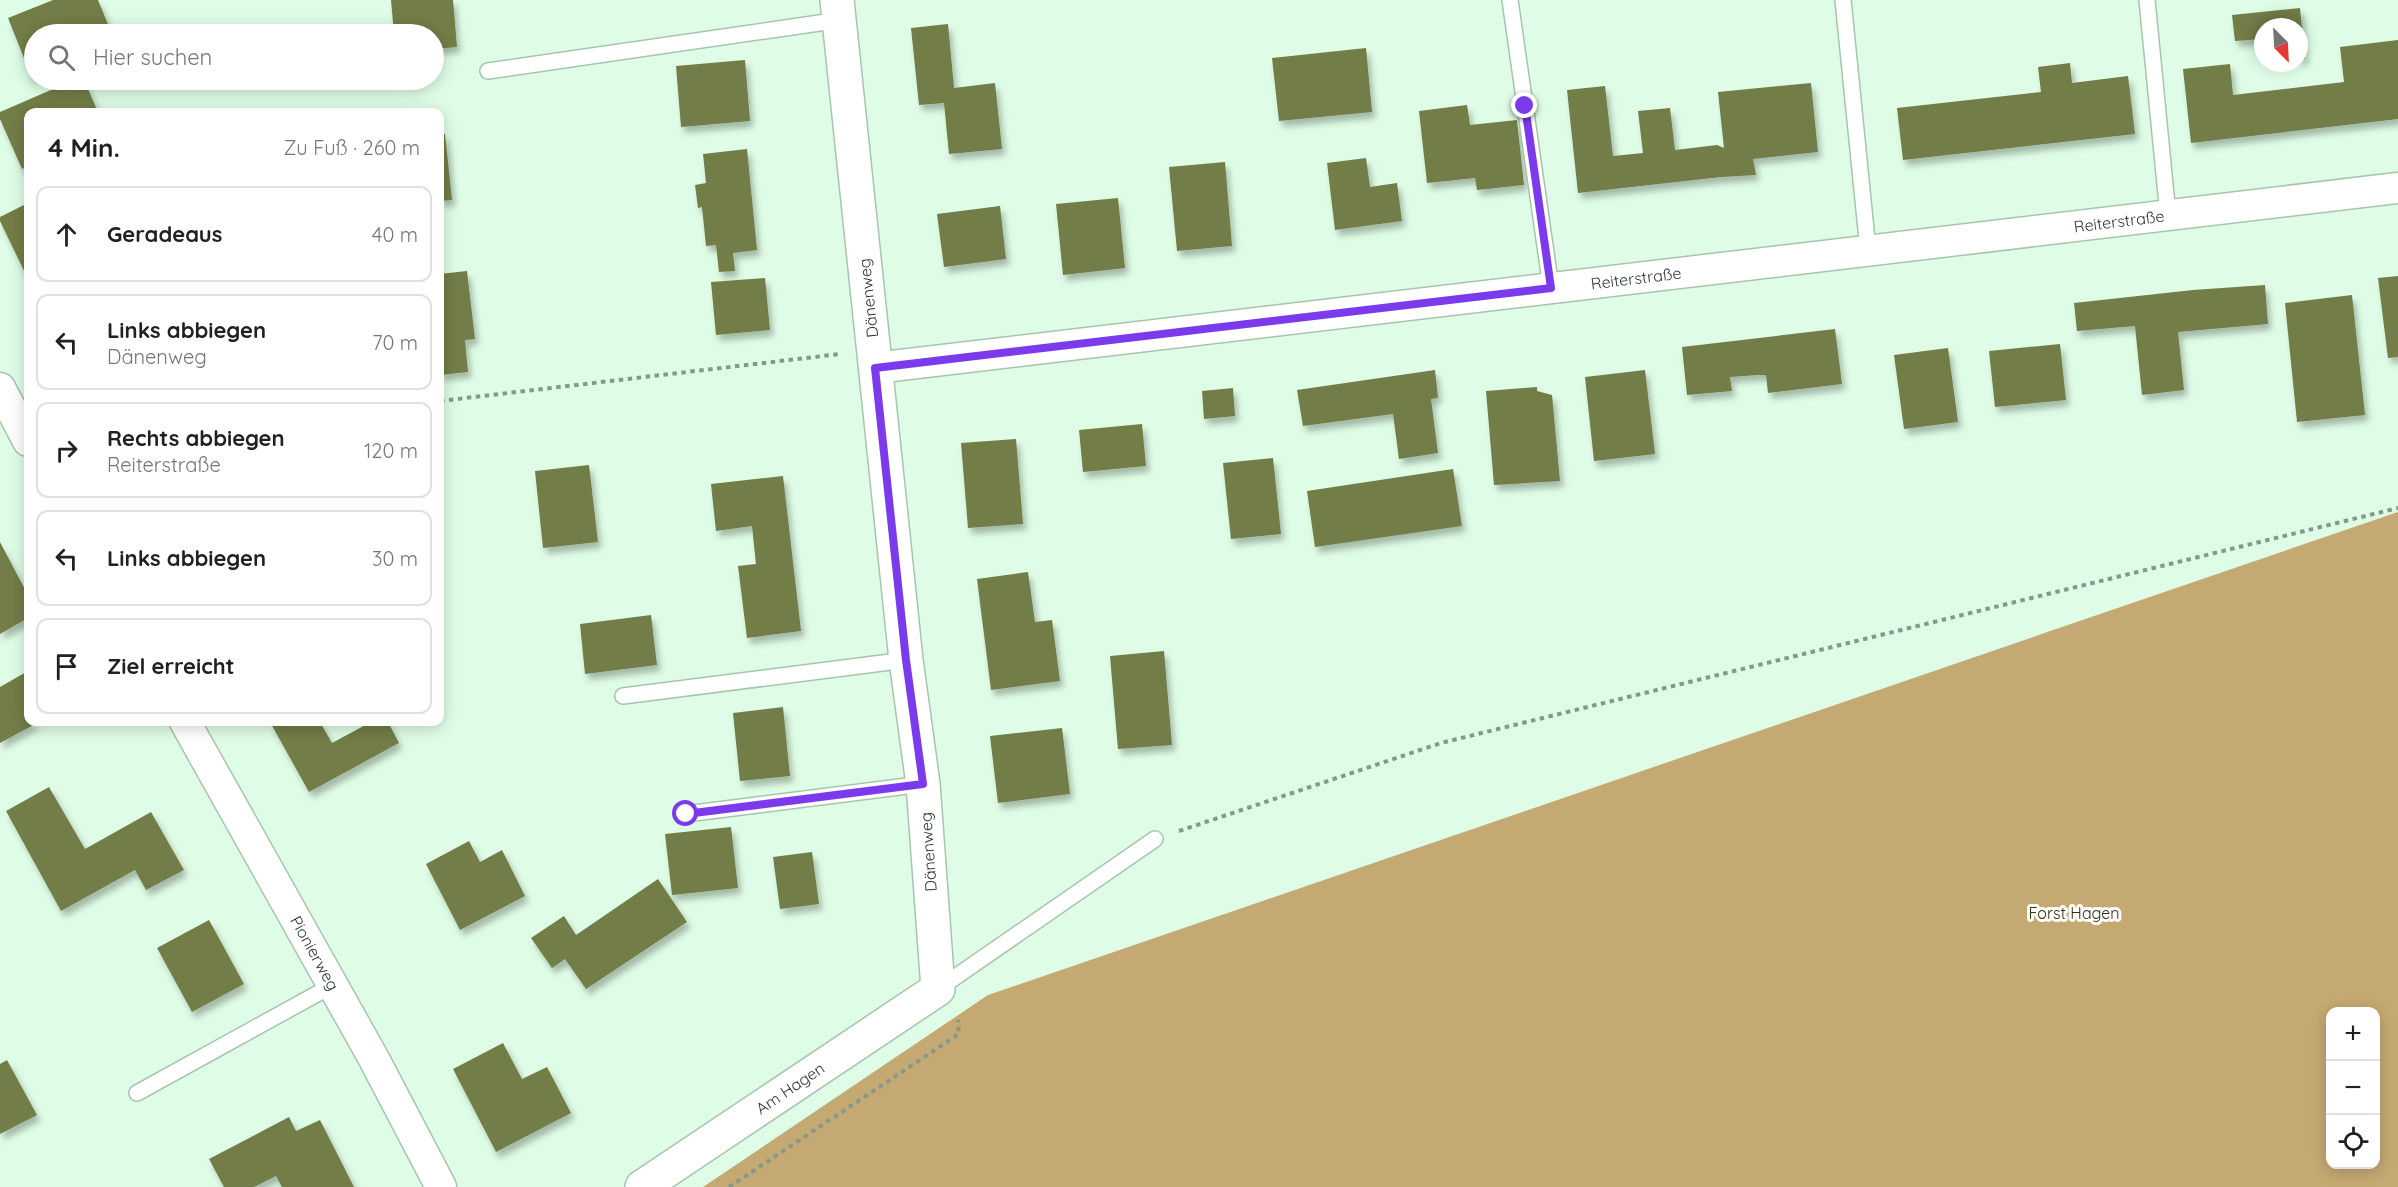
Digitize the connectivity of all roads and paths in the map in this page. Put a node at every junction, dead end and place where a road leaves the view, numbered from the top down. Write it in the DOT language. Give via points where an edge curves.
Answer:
graph roads {
  1 [pos="1510,0"];
  2 [pos="1842,0"];
  3 [pos="2146,0"];
  4 [pos="838,10"];
  5 [pos="488,71"];
  6 [pos="2398,188"];
  7 [pos="2168,215"];
  8 [pos="1868,250"];
  9 [pos="1551,288"];
  10 [pos="874,359"];
  11 [pos="1,393"];
  12 [pos="444,401"];
  13 [pos="24,434"];
  14 [pos="2398,508"];
  15 [pos="906,660"];
  16 [pos="623,696"];
  17 [pos="187,726"];
  18 [pos="923,784"];
  19 [pos="686,814"];
  20 [pos="1155,839"];
  21 [pos="333,986"];
  22 [pos="938,989"];
  23 [pos="137,1093"];
  24 [pos="441,1187"];
  25 [pos="642,1187"];
  26 [pos="729,1187"];
  1 -- 9 [label="lane"];
  2 -- 8 [label="lane"];
  3 -- 7 [label="lane"];
  4 -- 5 [label="lane"];
  4 -- 10 [label="street, Dänenweg"];
  6 -- 7 [label="street, Reiterstraße"];
  7 -- 8 [label="street, Reiterstraße"];
  8 -- 9 [label="street, Reiterstraße"];
  9 -- 10 [label="street, Reiterstraße"];
  10 -- 12 [label="path"];
  10 -- 15 [label="street, Dänenweg"];
  11 -- 13 [label="street"];
  14 -- 20 [label="path" via="1441,742"];
  15 -- 16 [label="lane"];
  15 -- 18 [label="street, Dänenweg"];
  17 -- 21 [label="street, Pionierweg"];
  18 -- 19 [label="lane"];
  18 -- 22 [label="street, Dänenweg"];
  20 -- 22 [label="lane"];
  21 -- 23 [label="lane"];
  21 -- 24 [label="street, Pionierweg"];
  22 -- 25 [label="street, Am Hagen"];
  22 -- 26 [label="path" via="956,1002 959,1034"];
}
